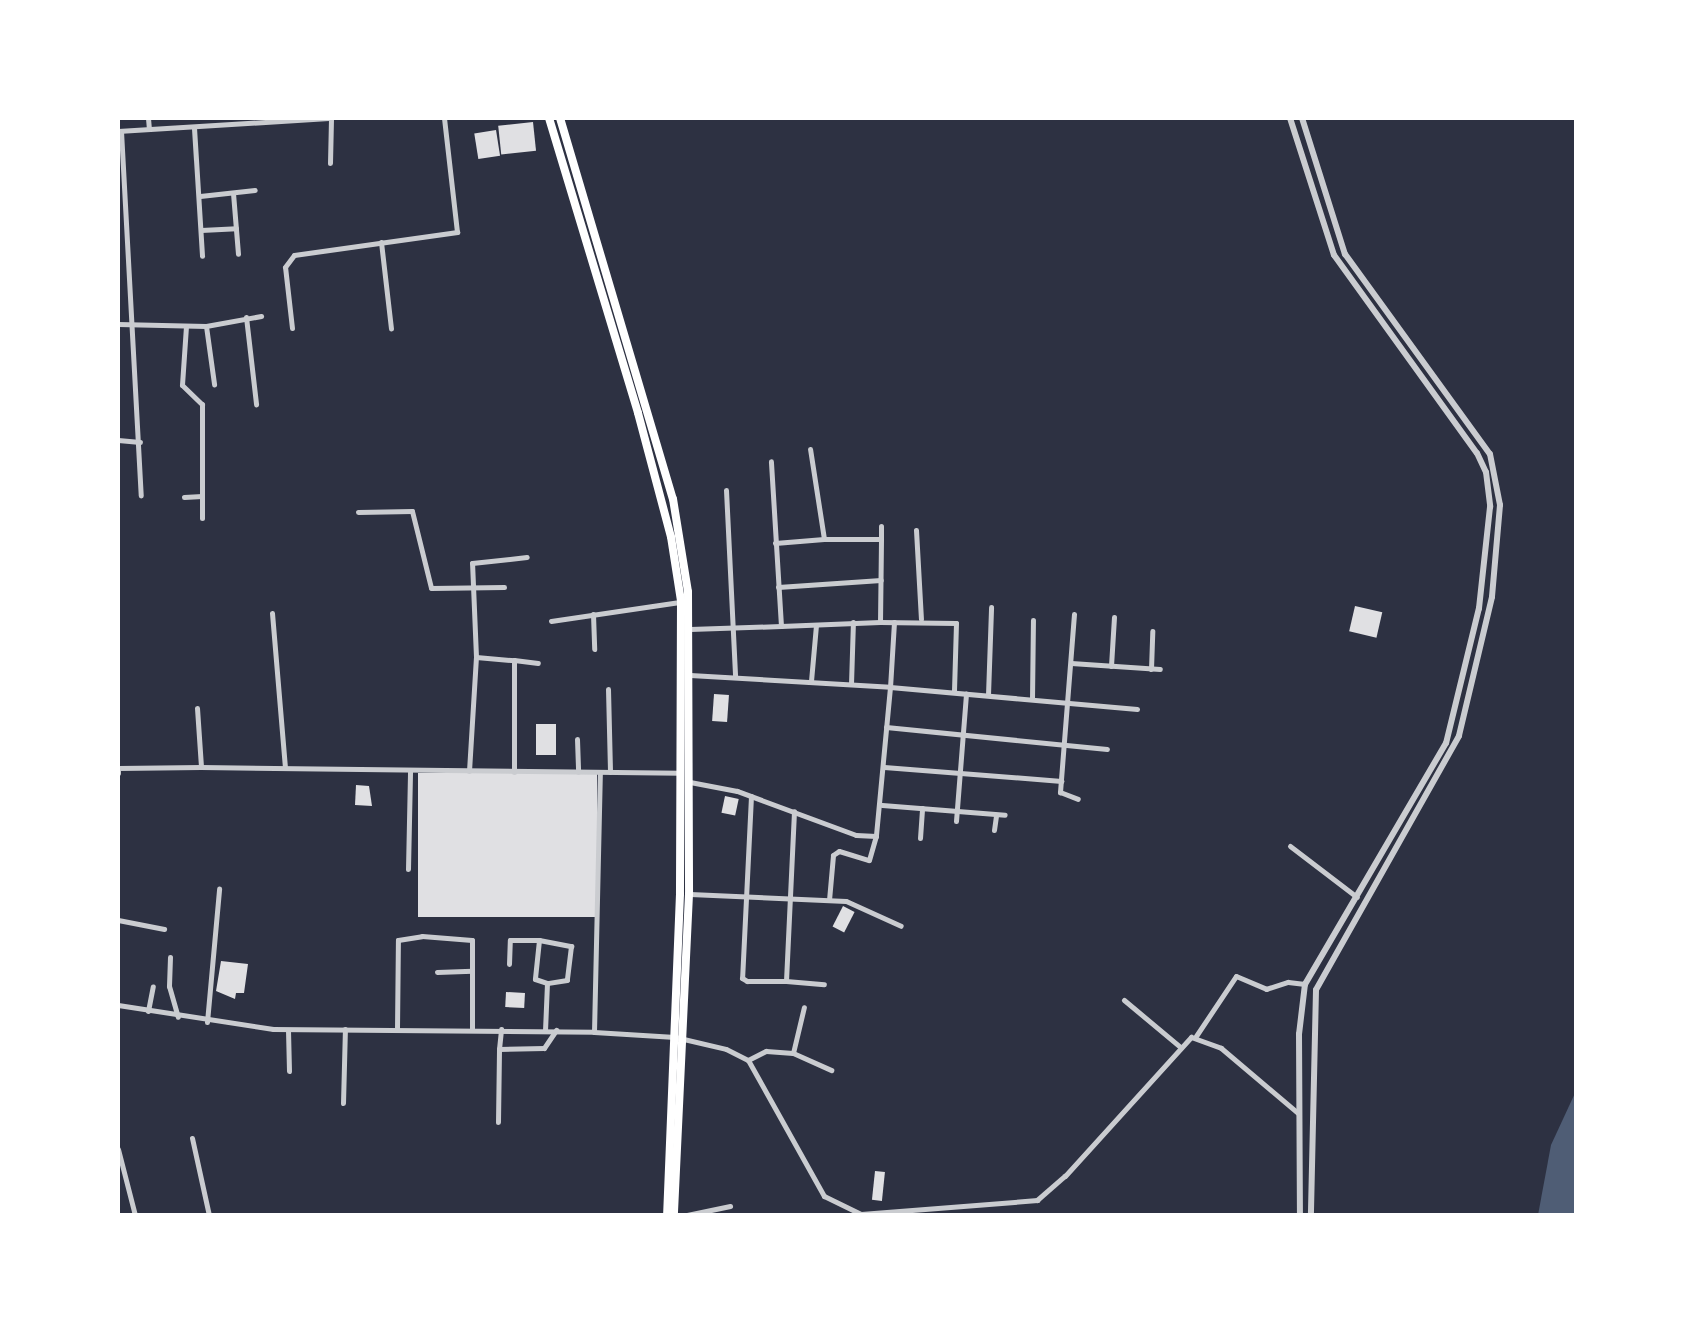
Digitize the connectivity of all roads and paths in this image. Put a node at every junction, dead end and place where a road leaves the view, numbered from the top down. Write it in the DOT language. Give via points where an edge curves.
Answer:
graph roads {
  1 [pos="148,118"];
  2 [pos="223,118"];
  3 [pos="330,118"];
  4 [pos="444,118"];
  5 [pos="549,118"];
  6 [pos="560,118"];
  7 [pos="1290,118"];
  8 [pos="1302,118"];
  9 [pos="284,120"];
  10 [pos="224,126"];
  11 [pos="194,128"];
  12 [pos="149,129"];
  13 [pos="119,131"];
  14 [pos="330,163"];
  15 [pos="119,166"];
  16 [pos="255,190"];
  17 [pos="233,193"];
  18 [pos="200,196"];
  19 [pos="120,203"];
  20 [pos="236,228"];
  21 [pos="201,230"];
  22 [pos="381,242"];
  23 [pos="238,254"];
  24 [pos="202,256"];
  25 [pos="261,316"];
  26 [pos="246,317"];
  27 [pos="129,323"];
  28 [pos="118,324"];
  29 [pos="186,326"];
  30 [pos="206,326"];
  31 [pos="292,328"];
  32 [pos="391,328"];
  33 [pos="214,384"];
  34 [pos="256,404"];
  35 [pos="642,411"];
  36 [pos="118,440"];
  37 [pos="140,442"];
  38 [pos="810,449"];
  39 [pos="771,461"];
  40 [pos="726,490"];
  41 [pos="141,495"];
  42 [pos="202,496"];
  43 [pos="184,497"];
  44 [pos="358,512"];
  45 [pos="202,518"];
  46 [pos="881,526"];
  47 [pos="916,530"];
  48 [pos="824,539"];
  49 [pos="881,539"];
  50 [pos="775,543"];
  51 [pos="527,557"];
  52 [pos="881,580"];
  53 [pos="504,587"];
  54 [pos="778,587"];
  55 [pos="475,589"];
  56 [pos="681,601"];
  57 [pos="991,607"];
  58 [pos="272,613"];
  59 [pos="593,614"];
  60 [pos="1074,614"];
  61 [pos="1114,617"];
  62 [pos="921,619"];
  63 [pos="1033,620"];
  64 [pos="551,621"];
  65 [pos="853,622"];
  66 [pos="880,622"];
  67 [pos="894,622"];
  68 [pos="816,625"];
  69 [pos="735,626"];
  70 [pos="781,626"];
  71 [pos="690,629"];
  72 [pos="1152,631"];
  73 [pos="594,649"];
  74 [pos="476,657"];
  75 [pos="514,660"];
  76 [pos="538,663"];
  77 [pos="1071,663"];
  78 [pos="1111,666"];
  79 [pos="1151,669"];
  80 [pos="1160,669"];
  81 [pos="690,675"];
  82 [pos="735,676"];
  83 [pos="811,681"];
  84 [pos="851,684"];
  85 [pos="890,687"];
  86 [pos="608,689"];
  87 [pos="954,692"];
  88 [pos="966,693"];
  89 [pos="988,695"];
  90 [pos="1032,699"];
  91 [pos="686,701"];
  92 [pos="1069,703"];
  93 [pos="197,708"];
  94 [pos="1137,709"];
  95 [pos="886,727"];
  96 [pos="963,734"];
  97 [pos="577,739"];
  98 [pos="1065,745"];
  99 [pos="1107,749"];
  100 [pos="201,767"];
  101 [pos="285,767"];
  102 [pos="884,767"];
  103 [pos="410,770"];
  104 [pos="118,771"];
  105 [pos="469,771"];
  106 [pos="514,772"];
  107 [pos="578,772"];
  108 [pos="600,772"];
  109 [pos="610,772"];
  110 [pos="960,772"];
  111 [pos="681,773"];
  112 [pos="1061,781"];
  113 [pos="690,782"];
  114 [pos="751,796"];
  115 [pos="1078,799"];
  116 [pos="882,805"];
  117 [pos="922,808"];
  118 [pos="794,811"];
  119 [pos="957,811"];
  120 [pos="996,815"];
  121 [pos="1005,815"];
  122 [pos="956,821"];
  123 [pos="994,830"];
  124 [pos="876,836"];
  125 [pos="920,838"];
  126 [pos="1290,846"];
  127 [pos="408,869"];
  128 [pos="219,889"];
  129 [pos="689,894"];
  130 [pos="744,896"];
  131 [pos="788,897"];
  132 [pos="1358,897"];
  133 [pos="829,900"];
  134 [pos="118,920"];
  135 [pos="901,926"];
  136 [pos="164,929"];
  137 [pos="539,940"];
  138 [pos="170,957"];
  139 [pos="509,964"];
  140 [pos="472,971"];
  141 [pos="437,972"];
  142 [pos="786,981"];
  143 [pos="547,983"];
  144 [pos="824,984"];
  145 [pos="1305,984"];
  146 [pos="153,986"];
  147 [pos="1124,1000"];
  148 [pos="118,1005"];
  149 [pos="804,1007"];
  150 [pos="148,1011"];
  151 [pos="178,1017"];
  152 [pos="207,1022"];
  153 [pos="472,1028"];
  154 [pos="345,1029"];
  155 [pos="397,1029"];
  156 [pos="501,1029"];
  157 [pos="288,1030"];
  158 [pos="545,1030"];
  159 [pos="556,1030"];
  160 [pos="594,1032"];
  161 [pos="1196,1036"];
  162 [pos="679,1038"];
  163 [pos="1179,1046"];
  164 [pos="499,1049"];
  165 [pos="793,1053"];
  166 [pos="748,1060"];
  167 [pos="831,1070"];
  168 [pos="289,1071"];
  169 [pos="343,1103"];
  170 [pos="1300,1114"];
  171 [pos="498,1122"];
  172 [pos="192,1138"];
  173 [pos="118,1149"];
  174 [pos="1301,1164"];
  175 [pos="1312,1164"];
  176 [pos="730,1206"];
  177 [pos="135,1215"];
  178 [pos="209,1215"];
  179 [pos="667,1215"];
  180 [pos="674,1215"];
  181 [pos="687,1215"];
  182 [pos="1300,1215"];
  183 [pos="1311,1215"];
  1 -- 12 [label="street"];
  2 -- 10 [label="street"];
  3 -- 9 [label="street"];
  3 -- 14 [label="street"];
  4 -- 22 [label="street" via="457,232"];
  5 -- 35 [label="highway"];
  6 -- 35 [label="highway"];
  7 -- 132 [label="street" via="1339,264 1484,467 1490,507 1481,596 1446,743"];
  8 -- 175 [label="street" via="1345,254 1469,423 1496,468 1500,505 1492,597 1469,705 1453,751 1316,990"];
  9 -- 10 [label="street"];
  10 -- 11 [label="street"];
  11 -- 12 [label="street"];
  11 -- 18 [label="street"];
  12 -- 13 [label="street"];
  13 -- 15 [label="street"];
  15 -- 19 [label="street"];
  16 -- 17 [label="street"];
  17 -- 18 [label="street"];
  17 -- 20 [label="street"];
  18 -- 21 [label="street"];
  19 -- 27 [label="street"];
  20 -- 21 [label="street"];
  20 -- 23 [label="street"];
  21 -- 24 [label="street"];
  22 -- 31 [label="street" via="289,258"];
  22 -- 32 [label="street"];
  25 -- 26 [label="street"];
  26 -- 30 [label="street"];
  26 -- 34 [label="street"];
  27 -- 28 [label="street"];
  27 -- 29 [label="street"];
  27 -- 37 [label="street"];
  29 -- 30 [label="street"];
  29 -- 42 [label="street" via="182,385 202,404"];
  30 -- 33 [label="street"];
  35 -- 56 [label="highway"];
  35 -- 71 [label="highway" via="673,499"];
  36 -- 37 [label="street"];
  37 -- 41 [label="street"];
  38 -- 48 [label="street"];
  39 -- 50 [label="street"];
  40 -- 69 [label="street"];
  42 -- 43 [label="street"];
  42 -- 45 [label="street"];
  44 -- 55 [label="street" via="411,509 429,586"];
  46 -- 49 [label="street"];
  47 -- 62 [label="street"];
  48 -- 49 [label="street"];
  48 -- 50 [label="street"];
  49 -- 52 [label="street"];
  50 -- 54 [label="street"];
  51 -- 55 [label="street" via="472,561"];
  52 -- 54 [label="street"];
  52 -- 66 [label="street"];
  53 -- 55 [label="street"];
  54 -- 70 [label="street"];
  55 -- 74 [label="street"];
  56 -- 59 [label="street"];
  56 -- 91 [label="highway"];
  57 -- 89 [label="street"];
  58 -- 101 [label="street"];
  59 -- 64 [label="street"];
  59 -- 73 [label="street"];
  60 -- 77 [label="street"];
  61 -- 78 [label="street"];
  62 -- 67 [label="street"];
  62 -- 87 [label="street" via="957,624"];
  63 -- 90 [label="street"];
  65 -- 66 [label="street"];
  65 -- 68 [label="street"];
  65 -- 84 [label="street"];
  66 -- 67 [label="street"];
  67 -- 85 [label="street"];
  68 -- 70 [label="street"];
  68 -- 83 [label="street"];
  69 -- 70 [label="street"];
  69 -- 71 [label="street"];
  69 -- 82 [label="street"];
  71 -- 81 [label="highway"];
  72 -- 79 [label="street"];
  74 -- 75 [label="street"];
  74 -- 105 [label="street"];
  75 -- 76 [label="street"];
  75 -- 106 [label="street"];
  77 -- 78 [label="street"];
  77 -- 92 [label="street"];
  78 -- 79 [label="street"];
  79 -- 80 [label="street"];
  81 -- 82 [label="street"];
  81 -- 91 [label="highway"];
  82 -- 83 [label="street"];
  83 -- 84 [label="street"];
  84 -- 85 [label="street"];
  85 -- 87 [label="street"];
  85 -- 95 [label="street"];
  86 -- 109 [label="street"];
  87 -- 88 [label="street"];
  88 -- 89 [label="street"];
  88 -- 96 [label="street"];
  89 -- 90 [label="street"];
  90 -- 92 [label="street"];
  91 -- 111 [label="highway"];
  91 -- 113 [label="highway"];
  92 -- 94 [label="street"];
  92 -- 98 [label="street"];
  93 -- 100 [label="street"];
  95 -- 96 [label="street"];
  95 -- 102 [label="street"];
  96 -- 98 [label="street"];
  96 -- 110 [label="street"];
  97 -- 107 [label="street"];
  98 -- 99 [label="street"];
  98 -- 112 [label="street"];
  100 -- 101 [label="street"];
  100 -- 104 [label="street"];
  101 -- 103 [label="street"];
  102 -- 110 [label="street"];
  102 -- 116 [label="street"];
  103 -- 105 [label="street"];
  103 -- 127 [label="street"];
  105 -- 106 [label="street"];
  106 -- 107 [label="street"];
  107 -- 108 [label="street"];
  108 -- 109 [label="street"];
  108 -- 160 [label="street"];
  109 -- 111 [label="street"];
  110 -- 112 [label="street"];
  110 -- 119 [label="street"];
  111 -- 162 [label="highway"];
  112 -- 115 [label="street" via="1062,796"];
  113 -- 114 [label="street"];
  113 -- 129 [label="highway"];
  114 -- 118 [label="street"];
  114 -- 130 [label="street"];
  116 -- 117 [label="street"];
  116 -- 124 [label="street"];
  117 -- 119 [label="street"];
  117 -- 125 [label="street"];
  118 -- 124 [label="street" via="856,835"];
  118 -- 131 [label="street"];
  119 -- 120 [label="street"];
  119 -- 122 [label="street"];
  120 -- 121 [label="street"];
  120 -- 123 [label="street"];
  124 -- 133 [label="street" via="869,860 839,851 833,855"];
  126 -- 132 [label="street"];
  128 -- 152 [label="street"];
  129 -- 130 [label="street"];
  129 -- 162 [label="highway"];
  130 -- 131 [label="street"];
  130 -- 142 [label="street" via="742,979"];
  131 -- 133 [label="street"];
  131 -- 142 [label="street"];
  132 -- 145 [label="street"];
  133 -- 135 [label="street" via="851,902"];
  134 -- 136 [label="street"];
  137 -- 139 [label="street" via="510,940"];
  137 -- 143 [label="street" via="536,980"];
  137 -- 143 [label="street" via="571,946 567,980"];
  138 -- 151 [label="street" via="169,986"];
  140 -- 141 [label="street"];
  140 -- 153 [label="street"];
  140 -- 155 [label="street" via="471,938 400,938"];
  142 -- 144 [label="street"];
  143 -- 158 [label="street"];
  145 -- 161 [label="street" via="1288,982 1269,989 1236,976"];
  145 -- 170 [label="street"];
  146 -- 150 [label="street"];
  147 -- 163 [label="street"];
  148 -- 150 [label="street"];
  149 -- 165 [label="street"];
  150 -- 151 [label="street"];
  151 -- 152 [label="street"];
  152 -- 157 [label="street"];
  153 -- 155 [label="street"];
  153 -- 156 [label="street"];
  154 -- 155 [label="street"];
  154 -- 157 [label="street"];
  154 -- 169 [label="street"];
  156 -- 158 [label="street"];
  156 -- 164 [label="street"];
  157 -- 168 [label="street"];
  158 -- 159 [label="street"];
  159 -- 160 [label="street"];
  159 -- 164 [label="street" via="544,1048"];
  160 -- 162 [label="street"];
  161 -- 163 [label="street"];
  161 -- 170 [label="street" via="1221,1048"];
  162 -- 166 [label="street"];
  162 -- 179 [label="highway"];
  162 -- 180 [label="highway"];
  163 -- 166 [label="street" via="1065,1176 1037,1200 861,1214 833,1205 815,1185"];
  164 -- 171 [label="street"];
  165 -- 166 [label="street" via="766,1051"];
  165 -- 167 [label="street"];
  170 -- 174 [label="street"];
  172 -- 178 [label="street"];
  173 -- 177 [label="street"];
  174 -- 175 [label="street"];
  174 -- 182 [label="street"];
  175 -- 183 [label="street"];
  176 -- 181 [label="street"];
}
